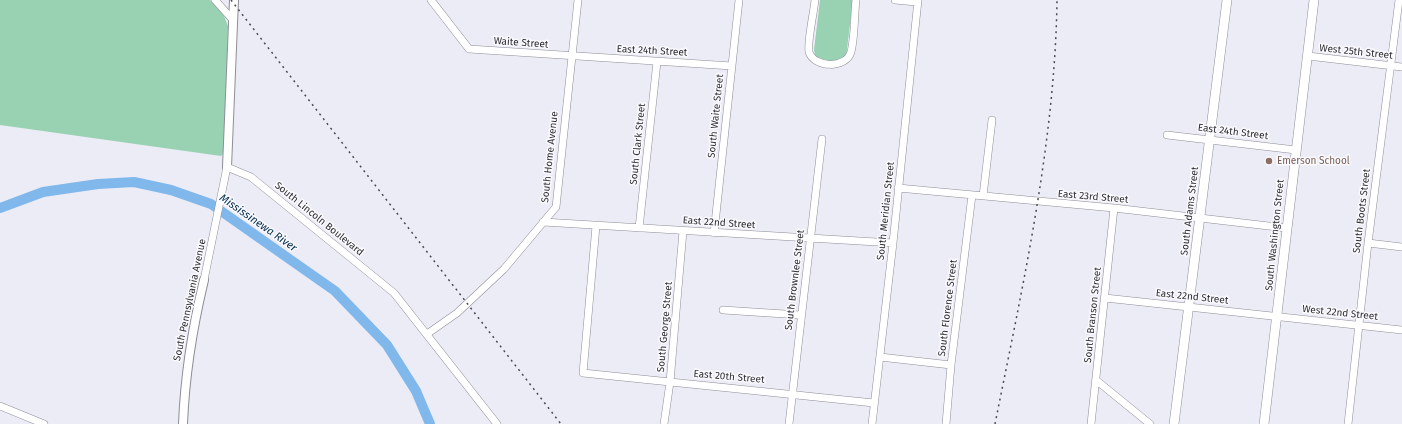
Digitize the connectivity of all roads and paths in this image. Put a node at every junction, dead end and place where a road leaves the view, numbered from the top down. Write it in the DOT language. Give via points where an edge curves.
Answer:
graph roads {
  1 [pos="215,0"];
  2 [pos="234,0"];
  3 [pos="431,0"];
  4 [pos="578,0"];
  5 [pos="739,0"];
  6 [pos="815,0"];
  7 [pos="856,0"];
  8 [pos="895,0"];
  9 [pos="1226,0"];
  10 [pos="1314,0"];
  11 [pos="1399,0"];
  12 [pos="917,1"];
  13 [pos="233,20"];
  14 [pos="1308,56"];
  15 [pos="571,57"];
  16 [pos="656,62"];
  17 [pos="732,66"];
  18 [pos="1391,66"];
  19 [pos="1402,67"];
  20 [pos="992,120"];
  21 [pos="1167,135"];
  22 [pos="822,139"];
  23 [pos="1209,140"];
  24 [pos="1296,150"];
  25 [pos="227,167"];
  26 [pos="898,188"];
  27 [pos="972,195"];
  28 [pos="983,196"];
  29 [pos="1114,208"];
  30 [pos="1199,218"];
  31 [pos="543,222"];
  32 [pos="596,226"];
  33 [pos="640,228"];
  34 [pos="1286,228"];
  35 [pos="683,231"];
  36 [pos="714,233"];
  37 [pos="810,238"];
  38 [pos="893,243"];
  39 [pos="1368,243"];
  40 [pos="1402,247"];
  41 [pos="204,280"];
  42 [pos="1106,298"];
  43 [pos="1190,307"];
  44 [pos="723,310"];
  45 [pos="800,315"];
  46 [pos="1277,316"];
  47 [pos="1359,325"];
  48 [pos="1402,330"];
  49 [pos="428,334"];
  50 [pos="880,357"];
  51 [pos="951,365"];
  52 [pos="1096,380"];
  53 [pos="670,382"];
  54 [pos="792,393"];
  55 [pos="874,403"];
  56 [pos="0,406"];
  57 [pos="44,424"];
  58 [pos="183,424"];
  59 [pos="497,424"];
  60 [pos="664,424"];
  61 [pos="789,424"];
  62 [pos="872,424"];
  63 [pos="946,424"];
  64 [pos="1091,424"];
  65 [pos="1150,424"];
  66 [pos="1174,424"];
  67 [pos="1264,424"];
  68 [pos="1348,424"];
  1 -- 13 [label="street"];
  2 -- 13 [label="street"];
  3 -- 15 [label="street, Waite Street" via="469,49"];
  4 -- 15 [label="street, South Home Avenue"];
  5 -- 17 [label="street, South Waite Street"];
  6 -- 7 [label="street" via="809,50 812,58 820,63 837,64 845,61 850,53"];
  8 -- 12 [label="street"];
  9 -- 23 [label="main road, South Adams Street"];
  10 -- 14 [label="main road, South Washington Street"];
  11 -- 18 [label="street, South Boots Street"];
  12 -- 26 [label="street, South Meridian Street"];
  13 -- 25 [label="street"];
  14 -- 18 [label="street, West 25th Street"];
  14 -- 24 [label="main road, South Washington Street"];
  15 -- 16 [label="street, East 24th Street"];
  15 -- 31 [label="street, South Home Avenue" via="556,207"];
  16 -- 17 [label="street, East 24th Street"];
  16 -- 33 [label="street, South Clark Street"];
  17 -- 36 [label="street, South Waite Street"];
  18 -- 19 [label="street, West 25th Street"];
  18 -- 39 [label="street, South Boots Street"];
  20 -- 28 [label="street"];
  21 -- 23 [label="street, East 24th Street"];
  22 -- 37 [label="street, South Brownlee Street"];
  23 -- 24 [label="street, East 24th Street"];
  23 -- 30 [label="main road, South Adams Street"];
  24 -- 34 [label="main road, South Washington Street"];
  25 -- 41 [label="street, South Pennsylvania Avenue"];
  25 -- 49 [label="street, South Lincoln Boulevard" via="251,177 377,278 394,293"];
  26 -- 27 [label="street, East 23rd Street"];
  26 -- 38 [label="street, South Meridian Street"];
  27 -- 28 [label="street, East 23rd Street"];
  27 -- 51 [label="street, South Florence Street"];
  28 -- 29 [label="street, East 23rd Street"];
  29 -- 30 [label="street, East 23rd Street"];
  29 -- 42 [label="street, South Branson Street"];
  30 -- 34 [label="street, East 23rd Street"];
  30 -- 43 [label="main road, South Adams Street"];
  31 -- 32 [label="street, East 22nd Street"];
  31 -- 49 [label="street, South Home Avenue" via="484,289"];
  32 -- 33 [label="street, East 22nd Street"];
  32 -- 53 [label="street, East 20th Street" via="583,373"];
  33 -- 35 [label="street, East 22nd Street"];
  34 -- 46 [label="main road, South Washington Street"];
  35 -- 36 [label="street, East 22nd Street"];
  35 -- 53 [label="street, South George Street"];
  36 -- 37 [label="street, East 22nd Street"];
  37 -- 38 [label="street, East 22nd Street"];
  37 -- 45 [label="street, South Brownlee Street"];
  38 -- 50 [label="street, South Meridian Street"];
  39 -- 40 [label="street"];
  39 -- 47 [label="street, South Boots Street"];
  41 -- 58 [label="street, South Pennsylvania Avenue" via="187,359"];
  42 -- 43 [label="street, East 22nd Street"];
  42 -- 52 [label="street, South Branson Street"];
  43 -- 46 [label="street, East 22nd Street"];
  43 -- 66 [label="main road, South Adams Street"];
  44 -- 45 [label="street"];
  45 -- 54 [label="street, South Brownlee Street"];
  46 -- 47 [label="street, West 22nd Street"];
  46 -- 67 [label="main road, South Washington Street"];
  47 -- 48 [label="street, West 22nd Street"];
  47 -- 68 [label="street, South Boots Street"];
  49 -- 59 [label="street, South Lincoln Boulevard"];
  50 -- 51 [label="street"];
  50 -- 55 [label="street, South Meridian Street"];
  51 -- 63 [label="street, South Florence Street"];
  52 -- 64 [label="street, South Branson Street"];
  52 -- 65 [label="street"];
  53 -- 54 [label="street, East 20th Street"];
  53 -- 60 [label="street, South George Street"];
  54 -- 55 [label="street, East 20th Street"];
  54 -- 61 [label="street, South Brownlee Street"];
  55 -- 62 [label="street, South Meridian Street"];
  56 -- 57 [label="street"];
}
